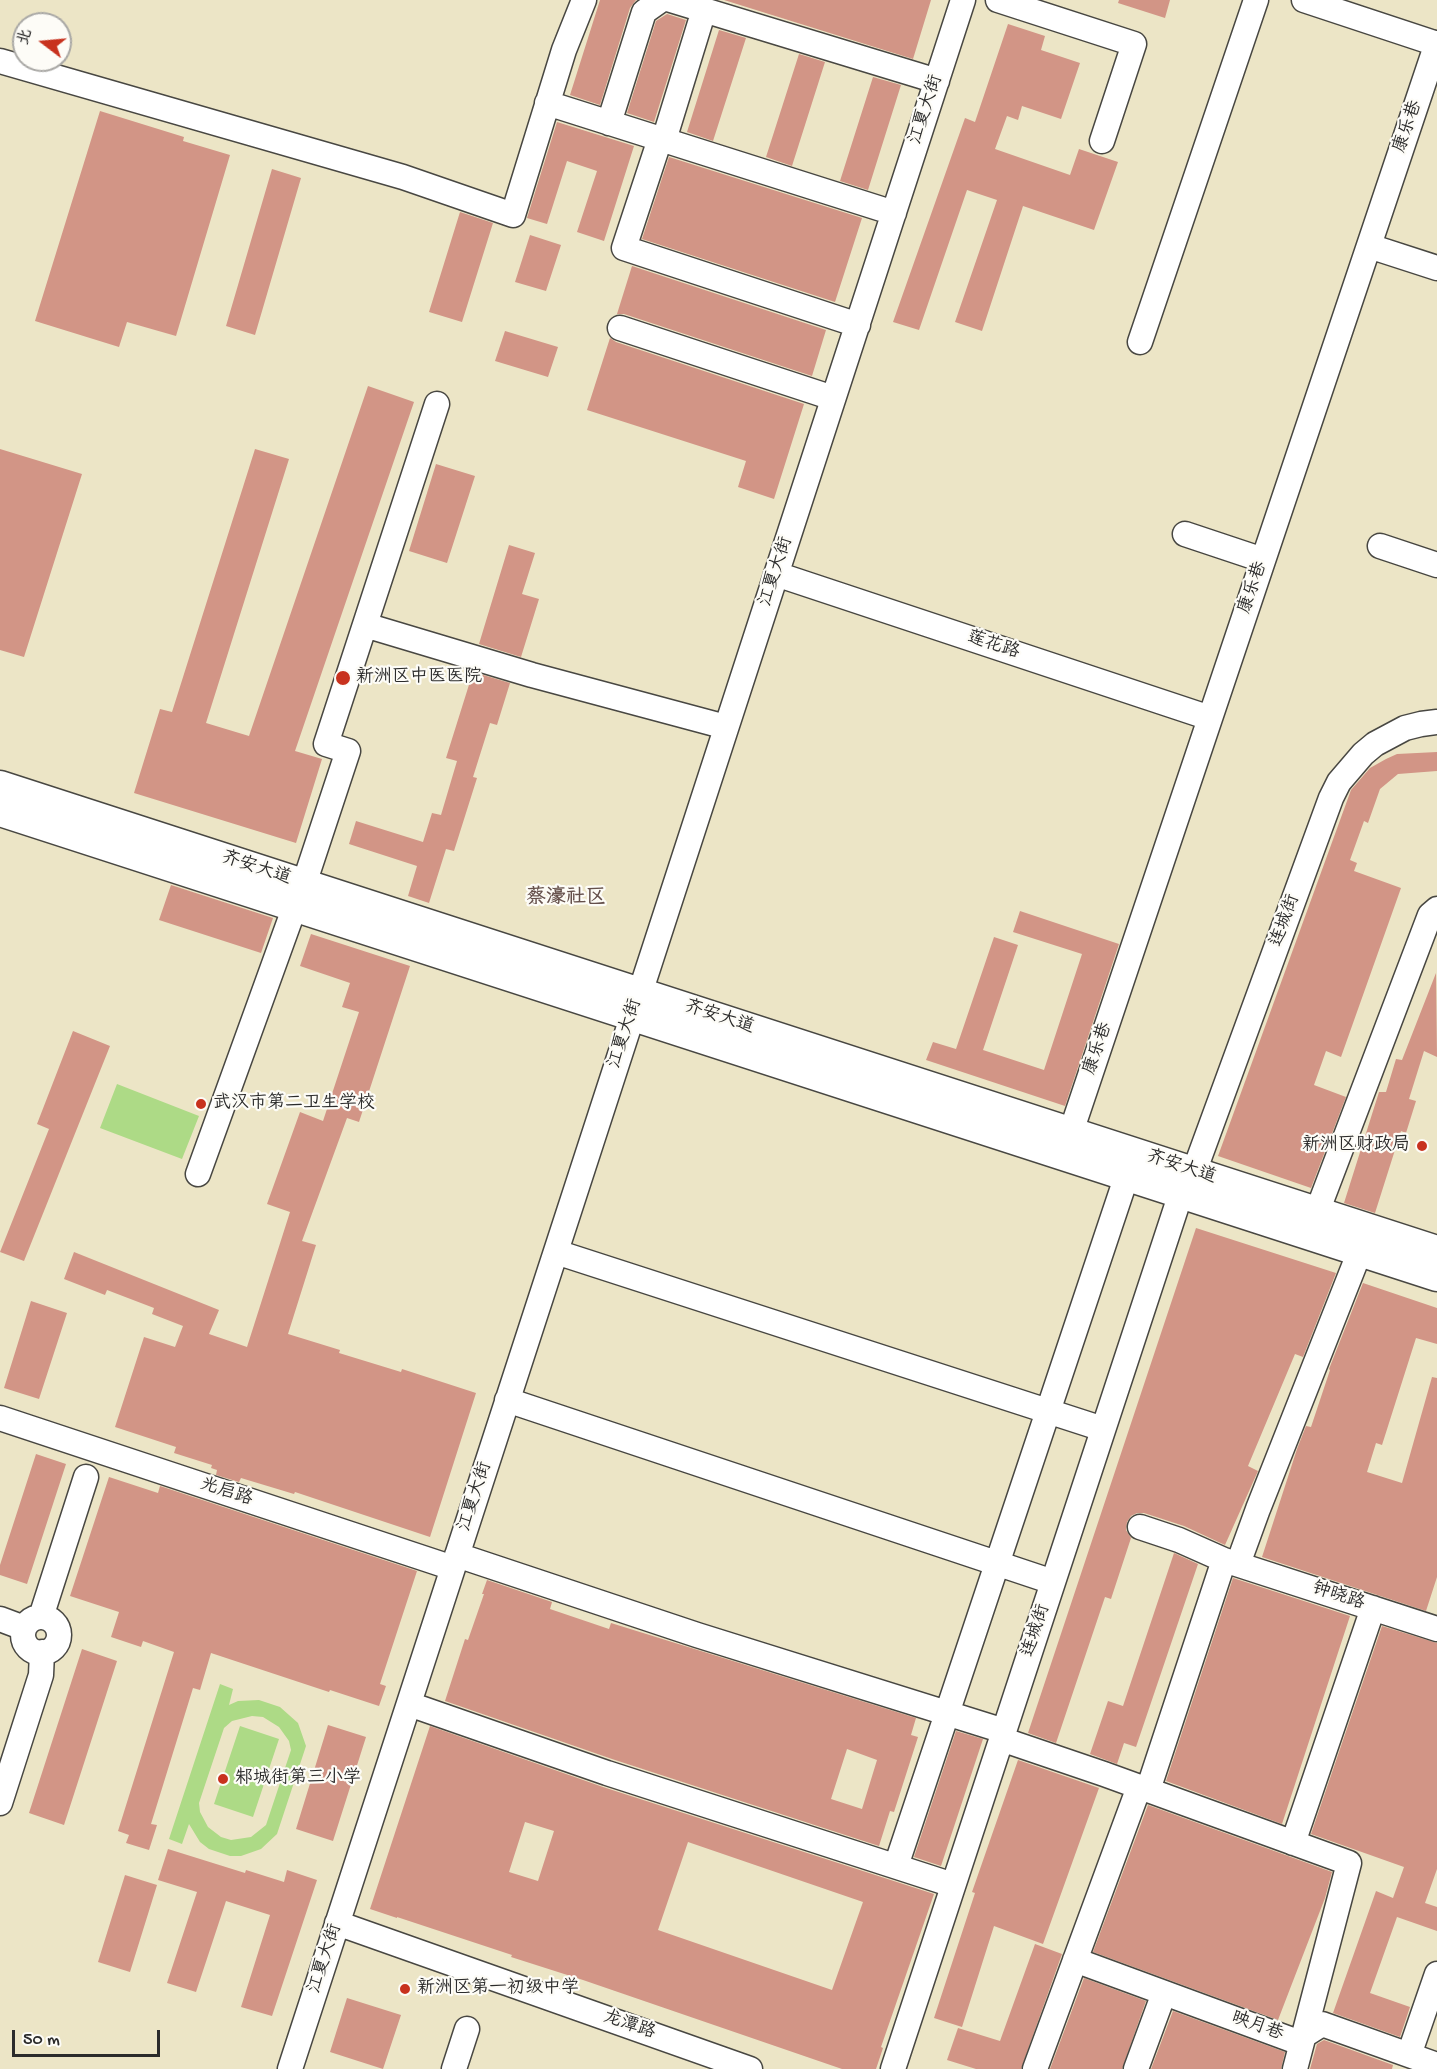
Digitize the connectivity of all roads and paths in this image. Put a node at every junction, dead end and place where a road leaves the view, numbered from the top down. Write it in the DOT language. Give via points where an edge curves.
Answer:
graph roads {
  1 [pos="584,0"];
  2 [pos="661,0"];
  3 [pos="671,0"];
  4 [pos="963,0"];
  5 [pos="998,0"];
  6 [pos="1256,0"];
  7 [pos="1304,0"];
  8 [pos="704,10"];
  9 [pos="1437,43"];
  10 [pos="0,61"];
  11 [pos="937,81"];
  12 [pos="547,103"];
  13 [pos="609,123"];
  14 [pos="662,140"];
  15 [pos="1102,141"];
  16 [pos="894,213"];
  17 [pos="1369,246"];
  18 [pos="1437,268"];
  19 [pos="858,325"];
  20 [pos="620,328"];
  21 [pos="1140,342"];
  22 [pos="833,398"];
  23 [pos="437,404"];
  24 [pos="1185,534"];
  25 [pos="1380,546"];
  26 [pos="1263,560"];
  27 [pos="1437,565"];
  28 [pos="776,574"];
  29 [pos="365,625"];
  30 [pos="1210,718"];
  31 [pos="1437,722"];
  32 [pos="726,727"];
  33 [pos="0,786"];
  34 [pos="0,811"];
  35 [pos="299,895"];
  36 [pos="1437,909"];
  37 [pos="636,1004"];
  38 [pos="1071,1132"];
  39 [pos="198,1174"];
  40 [pos="1126,1175"];
  41 [pos="1187,1183"];
  42 [pos="1317,1212"];
  43 [pos="1360,1251"];
  44 [pos="1437,1251"];
  45 [pos="556,1252"];
  46 [pos="1437,1276"];
  47 [pos="507,1400"];
  48 [pos="1048,1412"];
  49 [pos="0,1418"];
  50 [pos="1103,1430"];
  51 [pos="86,1477"];
  52 [pos="1140,1527"];
  53 [pos="455,1561"];
  54 [pos="1231,1562"];
  55 [pos="997,1563"];
  56 [pos="1053,1582"];
  57 [pos="1373,1608"];
  58 [pos="0,1620"];
  59 [pos="33,1622"];
  60 [pos="1437,1629"];
  61 [pos="409,1704"];
  62 [pos="947,1713"];
  63 [pos="1003,1735"];
  64 [pos="1143,1789"];
  65 [pos="0,1803"];
  66 [pos="1293,1843"];
  67 [pos="896,1866"];
  68 [pos="953,1885"];
  69 [pos="337,1923"];
  70 [pos="1075,1960"];
  71 [pos="1437,1974"];
  72 [pos="1164,1993"];
  73 [pos="467,2029"];
  74 [pos="1304,2035"];
  75 [pos="1408,2055"];
  76 [pos="1437,2065"];
  77 [pos="740,2067"];
  78 [pos="290,2069"];
  79 [pos="454,2069"];
  80 [pos="893,2069"];
  81 [pos="1035,2069"];
  82 [pos="1136,2069"];
  83 [pos="1295,2069"];
  1 -- 12 [label="street"];
  2 -- 13 [label="street" via="644,12"];
  3 -- 8 [label="street"];
  4 -- 11 [label="street, 江夏大街"];
  5 -- 15 [label="street" via="1134,44"];
  6 -- 21 [label="street"];
  7 -- 9 [label="street"];
  8 -- 11 [label="street"];
  8 -- 14 [label="street"];
  9 -- 17 [label="street, 康乐巷"];
  10 -- 12 [label="street" via="403,177 513,215"];
  11 -- 16 [label="street, 江夏大街"];
  12 -- 13 [label="street"];
  13 -- 14 [label="street"];
  14 -- 16 [label="street"];
  14 -- 19 [label="street" via="624,249"];
  16 -- 19 [label="street, 江夏大街"];
  17 -- 18 [label="street"];
  17 -- 26 [label="street, 康乐巷"];
  19 -- 22 [label="street, 江夏大街"];
  20 -- 22 [label="street"];
  22 -- 28 [label="street, 江夏大街"];
  23 -- 29 [label="street"];
  24 -- 26 [label="street"];
  25 -- 27 [label="street"];
  26 -- 30 [label="street, 康乐巷"];
  28 -- 30 [label="street, 莲花路"];
  28 -- 32 [label="street, 江夏大街"];
  29 -- 32 [label="street"];
  29 -- 35 [label="street" via="326,744 348,751"];
  30 -- 38 [label="street, 康乐巷"];
  31 -- 41 [label="street, 连城街" via="1405,728 1375,744 1339,782"];
  32 -- 37 [label="street, 江夏大街"];
  33 -- 35 [label="main road, 齐安大道"];
  34 -- 35 [label="main road, 齐安大道"];
  35 -- 37 [label="main road, 齐安大道"];
  35 -- 39 [label="street"];
  36 -- 42 [label="street" via="1430,915"];
  37 -- 38 [label="main road, 齐安大道"];
  37 -- 40 [label="main road, 齐安大道"];
  37 -- 45 [label="street, 江夏大街"];
  38 -- 41 [label="main road, 齐安大道"];
  40 -- 41 [label="main road, 齐安大道"];
  40 -- 48 [label="street"];
  41 -- 42 [label="main road, 齐安大道"];
  41 -- 43 [label="main road, 齐安大道"];
  41 -- 50 [label="street, 连城街"];
  42 -- 44 [label="main road, 齐安大道"];
  43 -- 46 [label="main road, 齐安大道"];
  43 -- 54 [label="street" via="1258,1509"];
  45 -- 47 [label="street, 江夏大街"];
  45 -- 48 [label="street"];
  47 -- 53 [label="street, 江夏大街"];
  47 -- 55 [label="street"];
  48 -- 50 [label="street"];
  48 -- 55 [label="street"];
  49 -- 53 [label="street, 光启路"];
  50 -- 56 [label="street, 连城街"];
  51 -- 59 [label="street"];
  52 -- 54 [label="street, 钟晓路"];
  53 -- 61 [label="street, 江夏大街"];
  53 -- 62 [label="street, 光启路"];
  54 -- 57 [label="street, 钟晓路"];
  54 -- 64 [label="street"];
  55 -- 56 [label="street"];
  55 -- 62 [label="street"];
  56 -- 63 [label="street, 连城街"];
  57 -- 60 [label="street, 钟晓路"];
  57 -- 66 [label="street"];
  58 -- 59 [label="street"];
  59 -- 65 [label="street" via="52,1621 58,1634 53,1648 42,1652 41,1675"];
  61 -- 67 [label="street"];
  61 -- 69 [label="street, 江夏大街"];
  62 -- 63 [label="street, 光启路"];
  62 -- 67 [label="street"];
  63 -- 64 [label="street, 光启路"];
  63 -- 68 [label="street, 连城街"];
  64 -- 66 [label="street, 光启路"];
  64 -- 70 [label="street"];
  66 -- 74 [label="street, 光启路" via="1348,1863"];
  67 -- 68 [label="street"];
  68 -- 80 [label="street, 连城街"];
  69 -- 77 [label="street, 龙潭路"];
  69 -- 78 [label="street, 江夏大街"];
  70 -- 72 [label="street, 映月巷"];
  70 -- 81 [label="street"];
  71 -- 75 [label="street"];
  72 -- 74 [label="street, 映月巷" via="1295,2041"];
  72 -- 82 [label="street"];
  73 -- 79 [label="street"];
  74 -- 75 [label="street, 映月巷" via="1322,2024"];
  74 -- 83 [label="street"];
  75 -- 76 [label="street, 映月巷"];
}
